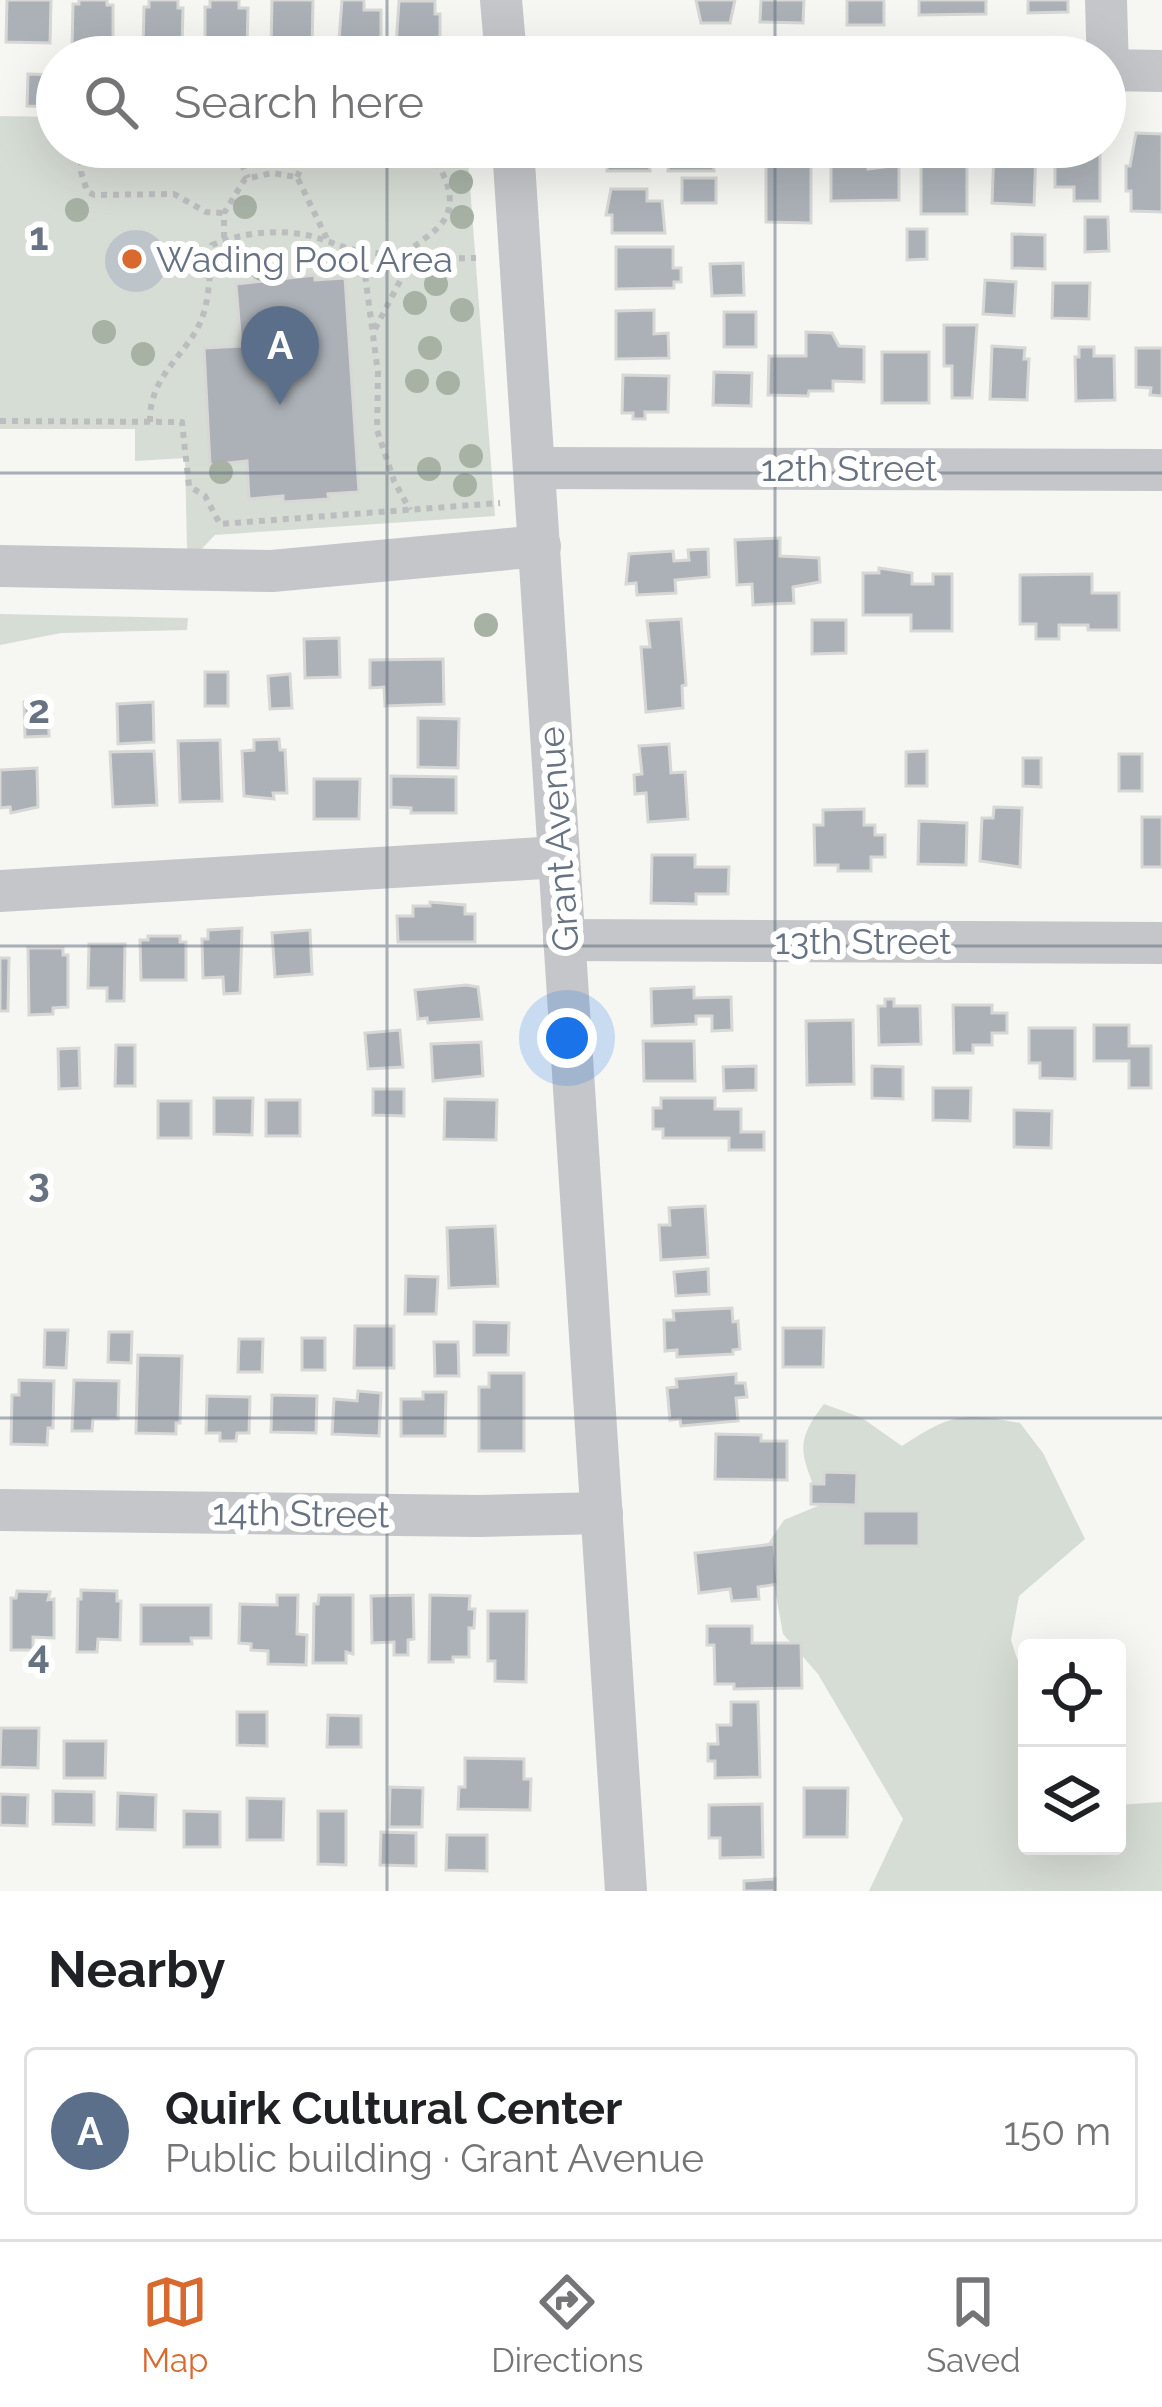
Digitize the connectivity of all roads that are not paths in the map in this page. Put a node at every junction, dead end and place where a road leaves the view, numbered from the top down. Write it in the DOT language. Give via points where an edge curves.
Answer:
graph roads {
  1 [pos="501,0"];
  2 [pos="1106,0"];
  3 [pos="504,36"];
  4 [pos="1106,36"];
  5 [pos="1126,70"];
  6 [pos="1162,71"];
  7 [pos="514,168"];
  8 [pos="1162,470"];
  9 [pos="537,484"];
  10 [pos="540,546"];
  11 [pos="0,566"];
  12 [pos="560,857"];
  13 [pos="0,891"];
  14 [pos="564,940"];
  15 [pos="1162,943"];
  16 [pos="0,1510"];
  17 [pos="602,1513"];
  18 [pos="626,1891"];
  1 -- 3 [label="street"];
  2 -- 4 [label="street"];
  5 -- 6 [label="street"];
  7 -- 9 [label="street, Grant Avenue"];
  8 -- 9 [label="street, 12th Street"];
  9 -- 10 [label="street, Grant Avenue"];
  10 -- 11 [label="street" via="272,571"];
  10 -- 12 [label="street, Grant Avenue"];
  12 -- 13 [label="street"];
  12 -- 14 [label="street, Grant Avenue"];
  14 -- 15 [label="street, 13th Street"];
  14 -- 17 [label="street, Grant Avenue"];
  16 -- 17 [label="street, 14th Street"];
  17 -- 18 [label="street, Grant Avenue"];
}
